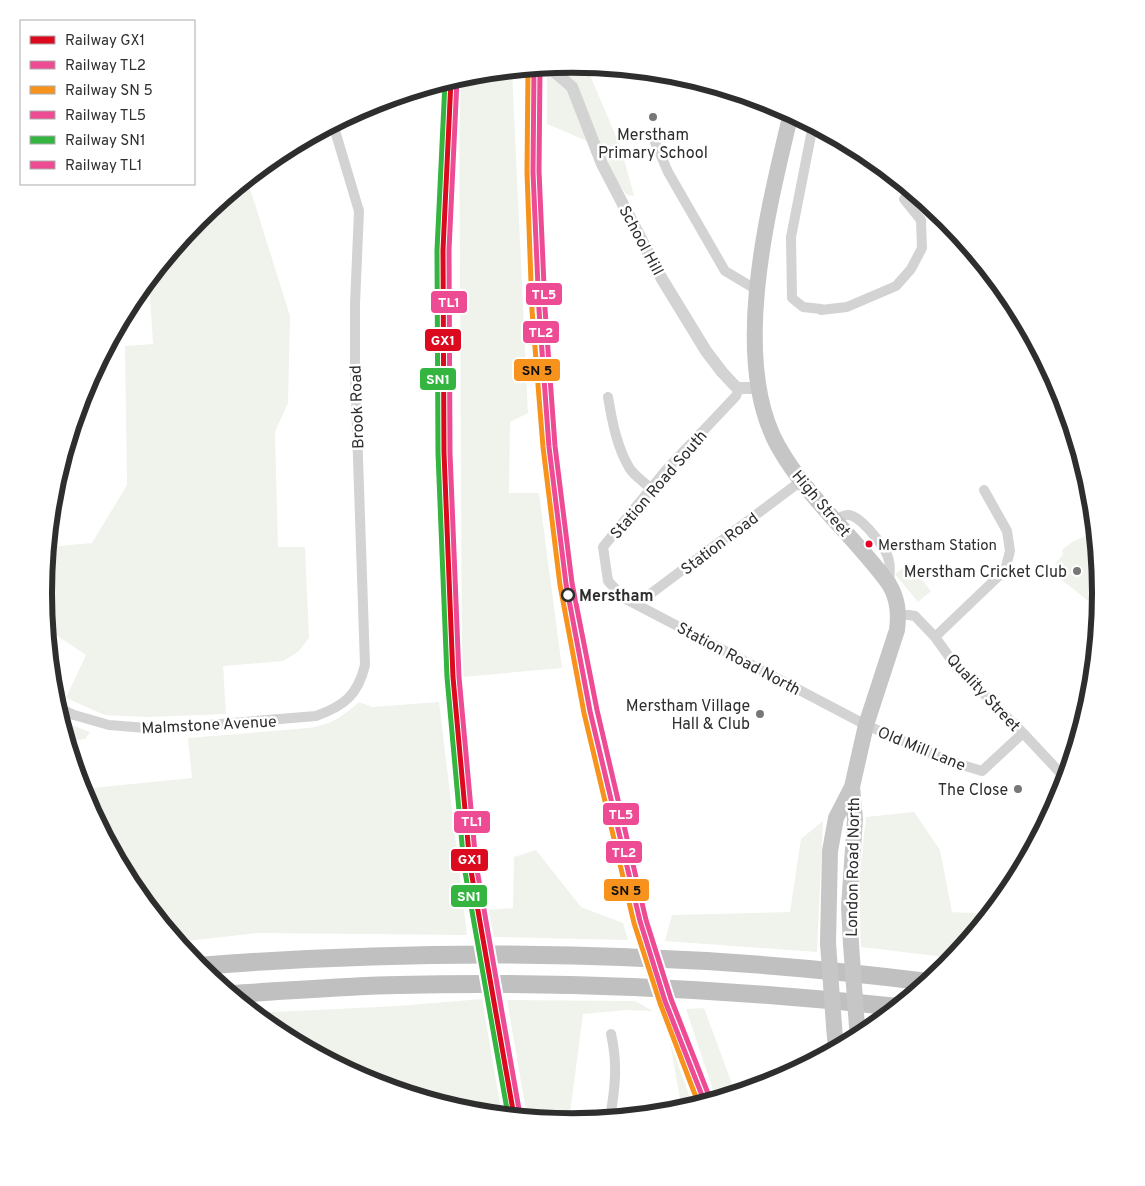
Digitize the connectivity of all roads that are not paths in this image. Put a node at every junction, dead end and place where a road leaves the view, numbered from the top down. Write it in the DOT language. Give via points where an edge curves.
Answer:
graph roads {
  1 [pos="556,73"];
  2 [pos="789,121"];
  3 [pos="335,131"];
  4 [pos="812,132"];
  5 [pos="652,136"];
  6 [pos="904,199"];
  7 [pos="757,290"];
  8 [pos="739,388"];
  9 [pos="759,388"];
  10 [pos="608,397"];
  11 [pos="801,481"];
  12 [pos="650,488"];
  13 [pos="984,490"];
  14 [pos="613,588"];
  15 [pos="637,604"];
  16 [pos="899,615"];
  17 [pos="935,637"];
  18 [pos="355,692"];
  19 [pos="66,711"];
  20 [pos="866,725"];
  21 [pos="1023,733"];
  22 [pos="1060,773"];
  23 [pos="852,787"];
  24 [pos="210,965"];
  25 [pos="918,981"];
  26 [pos="241,993"];
  27 [pos="889,1006"];
  28 [pos="858,1027"];
  29 [pos="611,1034"];
  30 [pos="835,1041"];
  31 [pos="611,1112"];
  1 -- 8 [label="street, School Hill" via="572,88 602,164 662,279 706,351"];
  2 -- 7 [label="main road, High Street" via="768,217"];
  3 -- 18 [label="street, Brook Road" via="358,211 355,369 365,665"];
  4 -- 6 [label="street" via="791,237 792,298 803,308 847,307 896,286 911,269 922,248 921,220"];
  5 -- 7 [label="street" via="668,172 726,272"];
  7 -- 9 [label="main road, High Street" via="755,356"];
  8 -- 9 [label="street"];
  8 -- 12 [label="street, Station Road South" via="736,396"];
  9 -- 11 [label="main road, High Street" via="770,430"];
  10 -- 12 [label="street" via="624,457 631,470"];
  11 -- 15 [label="street, Station Road"];
  11 -- 16 [label="main road, High Street" via="889,584"];
  12 -- 14 [label="street, Station Road South" via="603,547 607,578"];
  13 -- 17 [label="street" via="1008,531 1010,552 1005,570"];
  14 -- 15 [label="street, Station Road North"];
  15 -- 20 [label="street, Station Road North"];
  16 -- 17 [label="street, Quality Street" via="915,616"];
  16 -- 20 [label="main road, High Street"];
  17 -- 21 [label="street, Quality Street" via="955,665"];
  18 -- 19 [label="street, Malmstone Avenue" via="333,710 316,716 159,729 109,725"];
  20 -- 21 [label="street, Old Mill Lane" via="949,761 982,771"];
  20 -- 23 [label="main road, London Road North"];
  21 -- 22 [label="street, Quality Street"];
  23 -- 28 [label="main road, London Road North, bridge" via="855,819 849,907"];
  23 -- 30 [label="main road, London Road North, bridge" via="836,818 830,851 828,943"];
  24 -- 25 [label="highway" via="369,956 587,956 742,964"];
  26 -- 27 [label="highway" via="397,985 574,985 747,993"];
  29 -- 31 [label="street" via="616,1063"];
}
